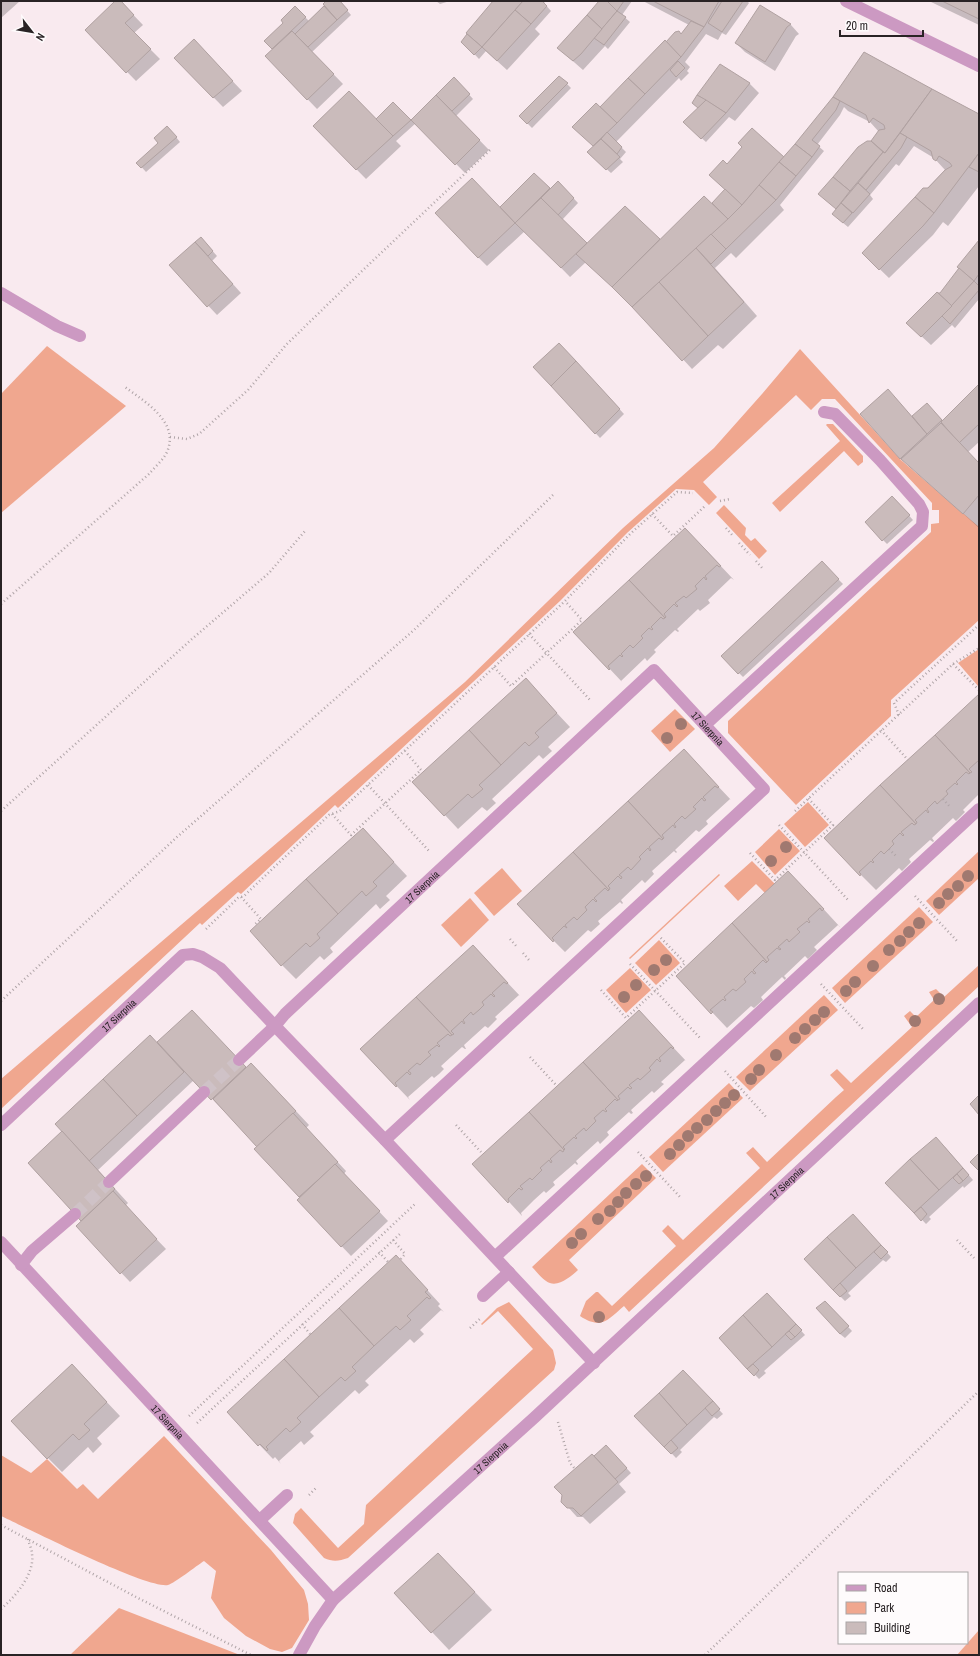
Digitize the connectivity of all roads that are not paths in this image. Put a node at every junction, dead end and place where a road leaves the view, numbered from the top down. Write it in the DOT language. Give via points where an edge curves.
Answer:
graph roads {
  1 [pos="846,1"];
  2 [pos="979,66"];
  3 [pos="1,293"];
  4 [pos="80,336"];
  5 [pos="824,412"];
  6 [pos="705,725"];
  7 [pos="979,809"];
  8 [pos="979,1003"];
  9 [pos="275,1026"];
  10 [pos="239,1060"];
  11 [pos="204,1092"];
  12 [pos="1,1126"];
  13 [pos="386,1140"];
  14 [pos="109,1182"];
  15 [pos="75,1214"];
  16 [pos="1,1242"];
  17 [pos="495,1257"];
  18 [pos="21,1265"];
  19 [pos="509,1272"];
  20 [pos="482,1296"];
  21 [pos="594,1363"];
  22 [pos="287,1495"];
  23 [pos="260,1520"];
  24 [pos="333,1600"];
  25 [pos="299,1655"];
  1 -- 2 [label="street"];
  3 -- 4 [label="street" via="57,326"];
  5 -- 6 [label="street" via="835,414 919,504 923,512 922,526"];
  6 -- 9 [label="street, 17 Sierpnia" via="654,670"];
  6 -- 13 [label="street, 17 Sierpnia" via="764,789"];
  7 -- 17 [label="street"];
  8 -- 21 [label="street, 17 Sierpnia"];
  9 -- 10 [label="street"];
  9 -- 12 [label="street, 17 Sierpnia" via="220,968 202,957 193,954 183,955"];
  9 -- 13 [label="street, 17 Sierpnia"];
  11 -- 14 [label="street"];
  13 -- 17 [label="street, 17 Sierpnia"];
  15 -- 18 [label="street" via="37,1246"];
  16 -- 18 [label="street, 17 Sierpnia"];
  17 -- 19 [label="street, 17 Sierpnia"];
  18 -- 23 [label="street, 17 Sierpnia"];
  19 -- 20 [label="street"];
  19 -- 21 [label="street, 17 Sierpnia"];
  21 -- 24 [label="street, 17 Sierpnia"];
  22 -- 23 [label="street"];
  23 -- 24 [label="street, 17 Sierpnia"];
  24 -- 25 [label="street, 17 Sierpnia"];
}
